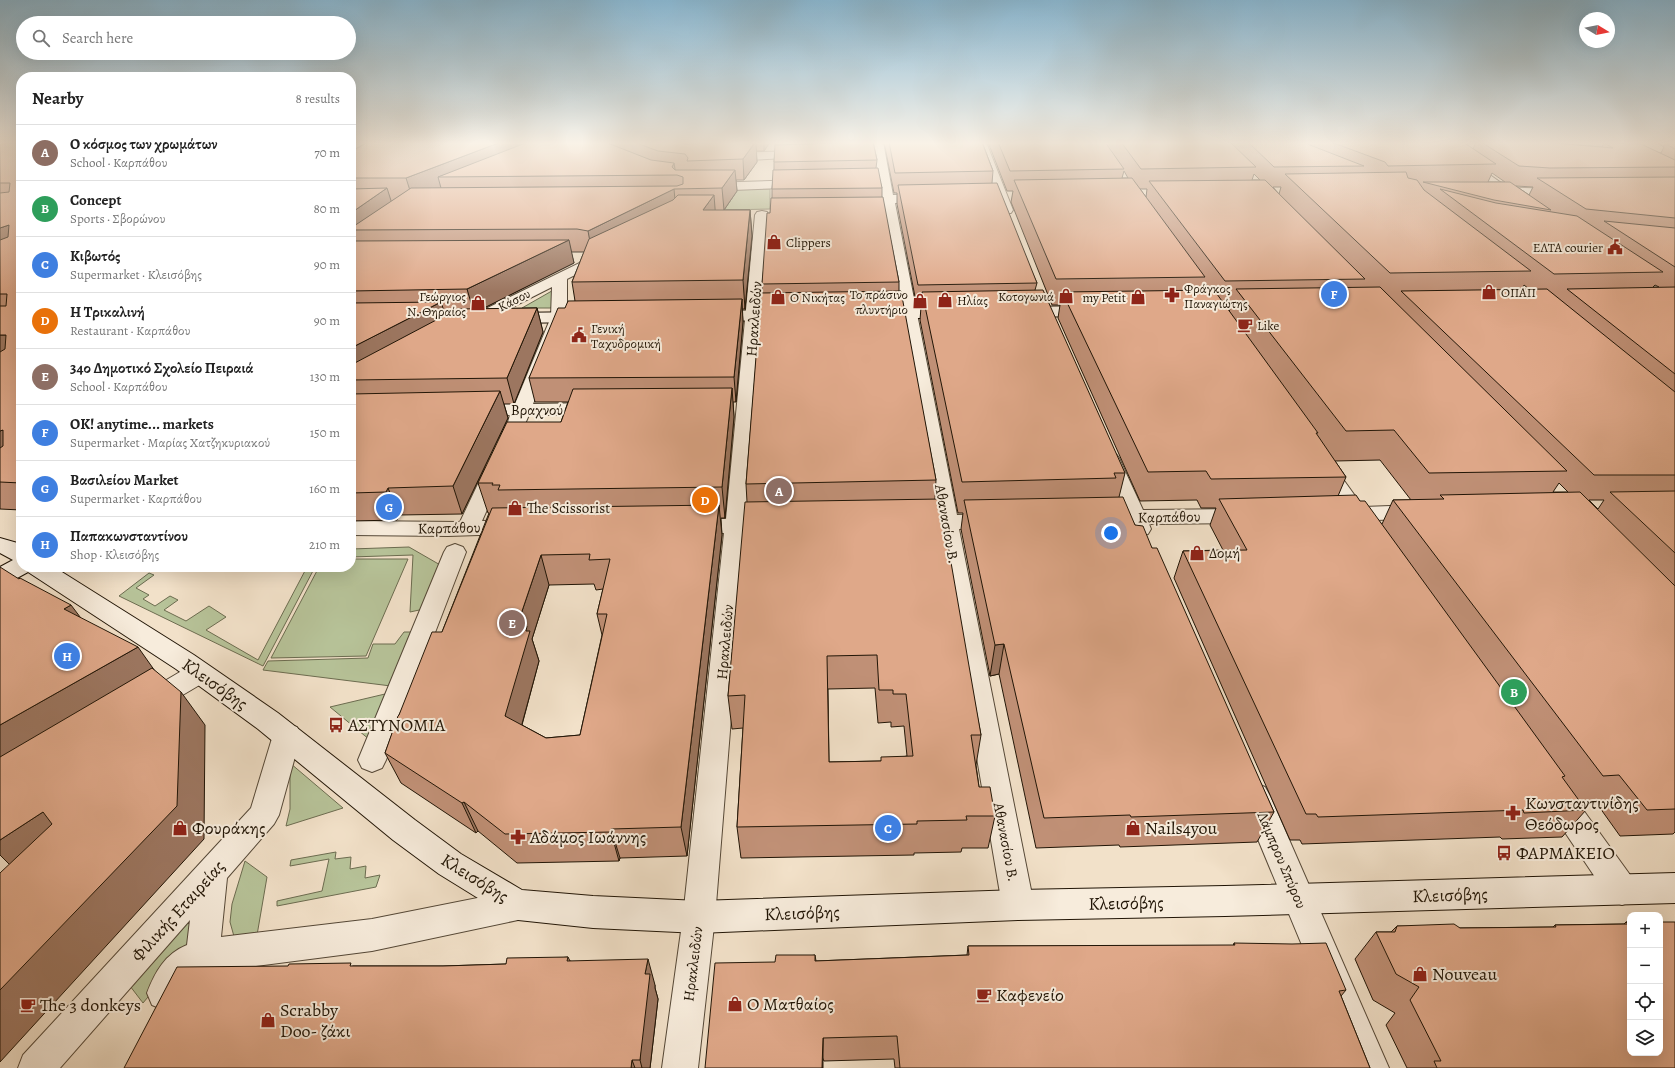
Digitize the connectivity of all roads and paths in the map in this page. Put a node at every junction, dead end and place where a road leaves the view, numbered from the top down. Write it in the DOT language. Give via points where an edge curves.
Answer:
graph roads {
  1 [pos="886,192"];
  2 [pos="998,192"];
  3 [pos="1507,192"];
  4 [pos="1572,193"];
  5 [pos="1000,196"];
  6 [pos="1016,196"];
  7 [pos="985,197"];
  8 [pos="940,198"];
  9 [pos="888,199"];
  10 [pos="1526,205"];
  11 [pos="875,214"];
  12 [pos="890,214"];
  13 [pos="762,215"];
  14 [pos="1011,225"];
  15 [pos="614,250"];
  16 [pos="573,257"];
  17 [pos="593,260"];
  18 [pos="560,277"];
  19 [pos="1106,310"];
  20 [pos="961,312"];
  21 [pos="1007,312"];
  22 [pos="908,313"];
  23 [pos="800,314"];
  24 [pos="862,314"];
  25 [pos="753,315"];
  26 [pos="699,316"];
  27 [pos="559,317"];
  28 [pos="598,317"];
  29 [pos="477,319"];
  30 [pos="455,325"];
  31 [pos="615,409"];
  32 [pos="522,410"];
  33 [pos="460,411"];
  34 [pos="1101,439"];
  35 [pos="1312,450"];
  36 [pos="1436,512"];
  37 [pos="1326,514"];
  38 [pos="1357,514"];
  39 [pos="1262,515"];
  40 [pos="1135,518"];
  41 [pos="1080,519"];
  42 [pos="1009,520"];
  43 [pos="946,522"];
  44 [pos="892,523"];
  45 [pos="791,525"];
  46 [pos="672,526"];
  47 [pos="736,526"];
  48 [pos="537,527"];
  49 [pos="356,528"];
  50 [pos="468,528"];
  51 [pos="1371,533"];
  52 [pos="1148,547"];
  53 [pos="455,552"];
  54 [pos="15,553"];
  55 [pos="45,572"];
  56 [pos="0,577"];
  57 [pos="199,673"];
  58 [pos="129,715"];
  59 [pos="287,735"];
  60 [pos="372,760"];
  61 [pos="1245,774"];
  62 [pos="1545,779"];
  63 [pos="212,873"];
  64 [pos="1675,888"];
  65 [pos="1622,890"];
  66 [pos="1299,898"];
  67 [pos="518,905"];
  68 [pos="1018,905"];
  69 [pos="699,917"];
  70 [pos="202,956"];
  71 [pos="152,1016"];
  72 [pos="36,1068"];
  73 [pos="680,1068"];
  74 [pos="1371,1068"];
  1 -- 9 [label="street, Αθανασίου Β."];
  2 -- 5 [label="street"];
  3 -- 4 [label="street"];
  3 -- 10 [label="street"];
  5 -- 6 [label="street"];
  5 -- 7 [label="street"];
  5 -- 14 [label="street"];
  8 -- 9 [label="street"];
  9 -- 12 [label="street, Αθανασίου Β."];
  11 -- 12 [label="street"];
  12 -- 22 [label="street, Αθανασίου Β."];
  13 -- 25 [label="street, Ηρακλειδών"];
  15 -- 17 [label="street, Κάσου"];
  16 -- 17 [label="street"];
  17 -- 18 [label="street, Κάσου"];
  18 -- 27 [label="street"];
  18 -- 29 [label="street, Κάσου"];
  19 -- 21 [label="street" via="1046,314"];
  20 -- 22 [label="street"];
  22 -- 24 [label="street"];
  22 -- 43 [label="street, Αθανασίου Β."];
  23 -- 25 [label="street"];
  25 -- 26 [label="street"];
  25 -- 47 [label="street, Ηρακλειδών" via="739,409"];
  27 -- 28 [label="street"];
  27 -- 29 [label="street"];
  27 -- 32 [label="street"];
  29 -- 30 [label="street"];
  31 -- 32 [label="street, Βραχνού"];
  32 -- 33 [label="street, Βραχνού"];
  32 -- 50 [label="street"];
  34 -- 40 [label="street"];
  35 -- 38 [label="street"];
  36 -- 38 [label="street"];
  37 -- 38 [label="street"];
  38 -- 51 [label="street"];
  39 -- 40 [label="street, Καρπάθου"];
  40 -- 41 [label="street, Καρπάθου"];
  40 -- 52 [label="street"];
  42 -- 43 [label="street"];
  43 -- 44 [label="street"];
  43 -- 68 [label="street, Αθανασίου Β."];
  45 -- 47 [label="street"];
  46 -- 47 [label="street"];
  47 -- 69 [label="street, Ηρακλειδών"];
  48 -- 50 [label="street, Καρπάθου"];
  49 -- 50 [label="street, Καρπάθου"];
  53 -- 60 [label="street"];
  54 -- 56 [label="street"];
  55 -- 57 [label="street, Κλεισόβης"];
  57 -- 58 [label="street"];
  57 -- 59 [label="street, Κλεισόβης"];
  59 -- 63 [label="street, Φιλικής Εταιρείας" via="264,815"];
  59 -- 67 [label="street, Κλεισόβης" via="450,864"];
  61 -- 66 [label="street, Λάμπρου Σπύρου"];
  62 -- 65 [label="street"];
  63 -- 70 [label="street"];
  63 -- 72 [label="street, Φιλικής Εταιρείας"];
  64 -- 65 [label="street, Κλεισόβης"];
  65 -- 66 [label="street, Κλεισόβης"];
  66 -- 68 [label="street, Κλεισόβης"];
  66 -- 74 [label="street, Λάμπρου Σπύρου"];
  67 -- 69 [label="street, Κλεισόβης" via="593,912"];
  67 -- 70 [label="street" via="372,935"];
  68 -- 69 [label="street, Κλεισόβης"];
  69 -- 73 [label="street, Ηρακλειδών"];
  70 -- 71 [label="street" via="186,962 178,971"];
}
